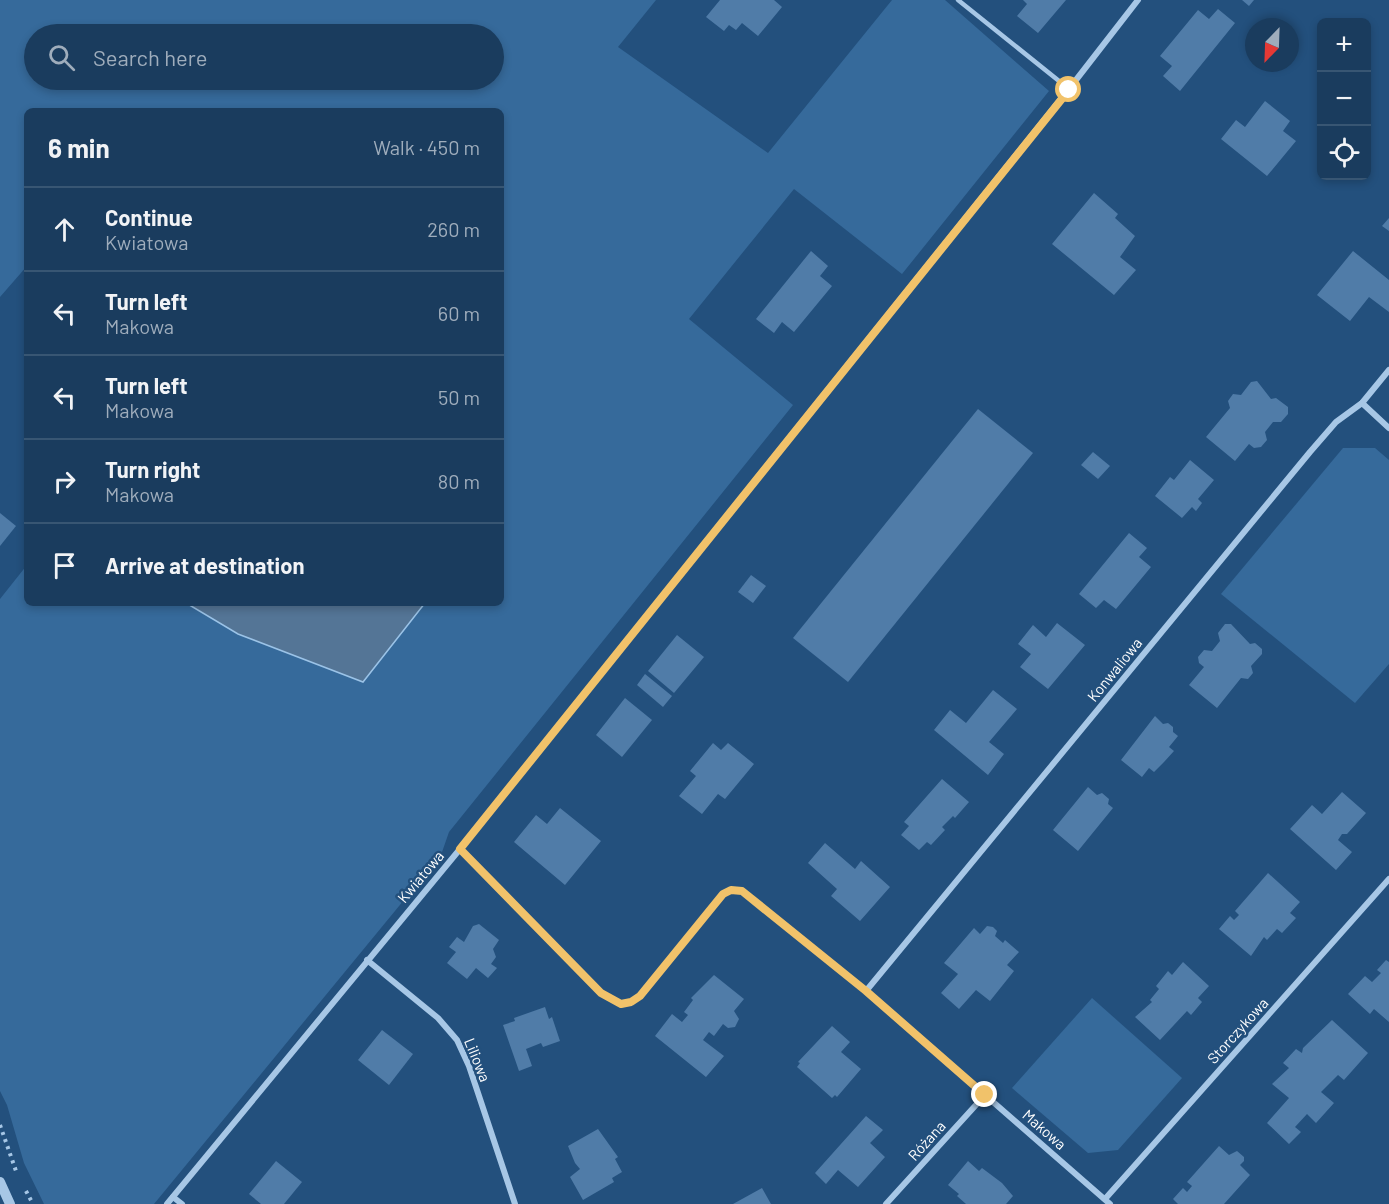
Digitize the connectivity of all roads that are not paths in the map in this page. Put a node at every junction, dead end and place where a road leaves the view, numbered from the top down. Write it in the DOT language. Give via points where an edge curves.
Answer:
graph roads {
  1 [pos="958,0"];
  2 [pos="1138,0"];
  3 [pos="1069,90"];
  4 [pos="1389,370"];
  5 [pos="1362,404"];
  6 [pos="1389,428"];
  7 [pos="460,849"];
  8 [pos="1389,879"];
  9 [pos="367,960"];
  10 [pos="866,991"];
  11 [pos="985,1095"];
  12 [pos="0,1182"];
  13 [pos="173,1197"];
  14 [pos="1108,1202"];
  15 [pos="10,1204"];
  16 [pos="167,1204"];
  17 [pos="182,1204"];
  18 [pos="515,1204"];
  19 [pos="886,1204"];
  1 -- 3 [label="lane"];
  2 -- 3 [label="street, Kwiatowa"];
  3 -- 7 [label="street, Kwiatowa"];
  4 -- 5 [label="street, Konwaliowa"];
  5 -- 6 [label="street"];
  5 -- 10 [label="street, Konwaliowa" via="1336,422 1310,452"];
  7 -- 9 [label="street, Kwiatowa"];
  7 -- 10 [label="street, Makowa" via="611,1001 621,1004 640,996 723,894 731,890 750,896"];
  8 -- 14 [label="street, Storczykowa"];
  9 -- 13 [label="street, Kwiatowa"];
  9 -- 18 [label="street, Liliowa" via="438,1018 457,1040"];
  10 -- 11 [label="street, Makowa"];
  11 -- 14 [label="street, Makowa"];
  11 -- 19 [label="street, Różana"];
  12 -- 15 [label="street"];
  13 -- 16 [label="street, Kwiatowa"];
  13 -- 17 [label="street"];
}
